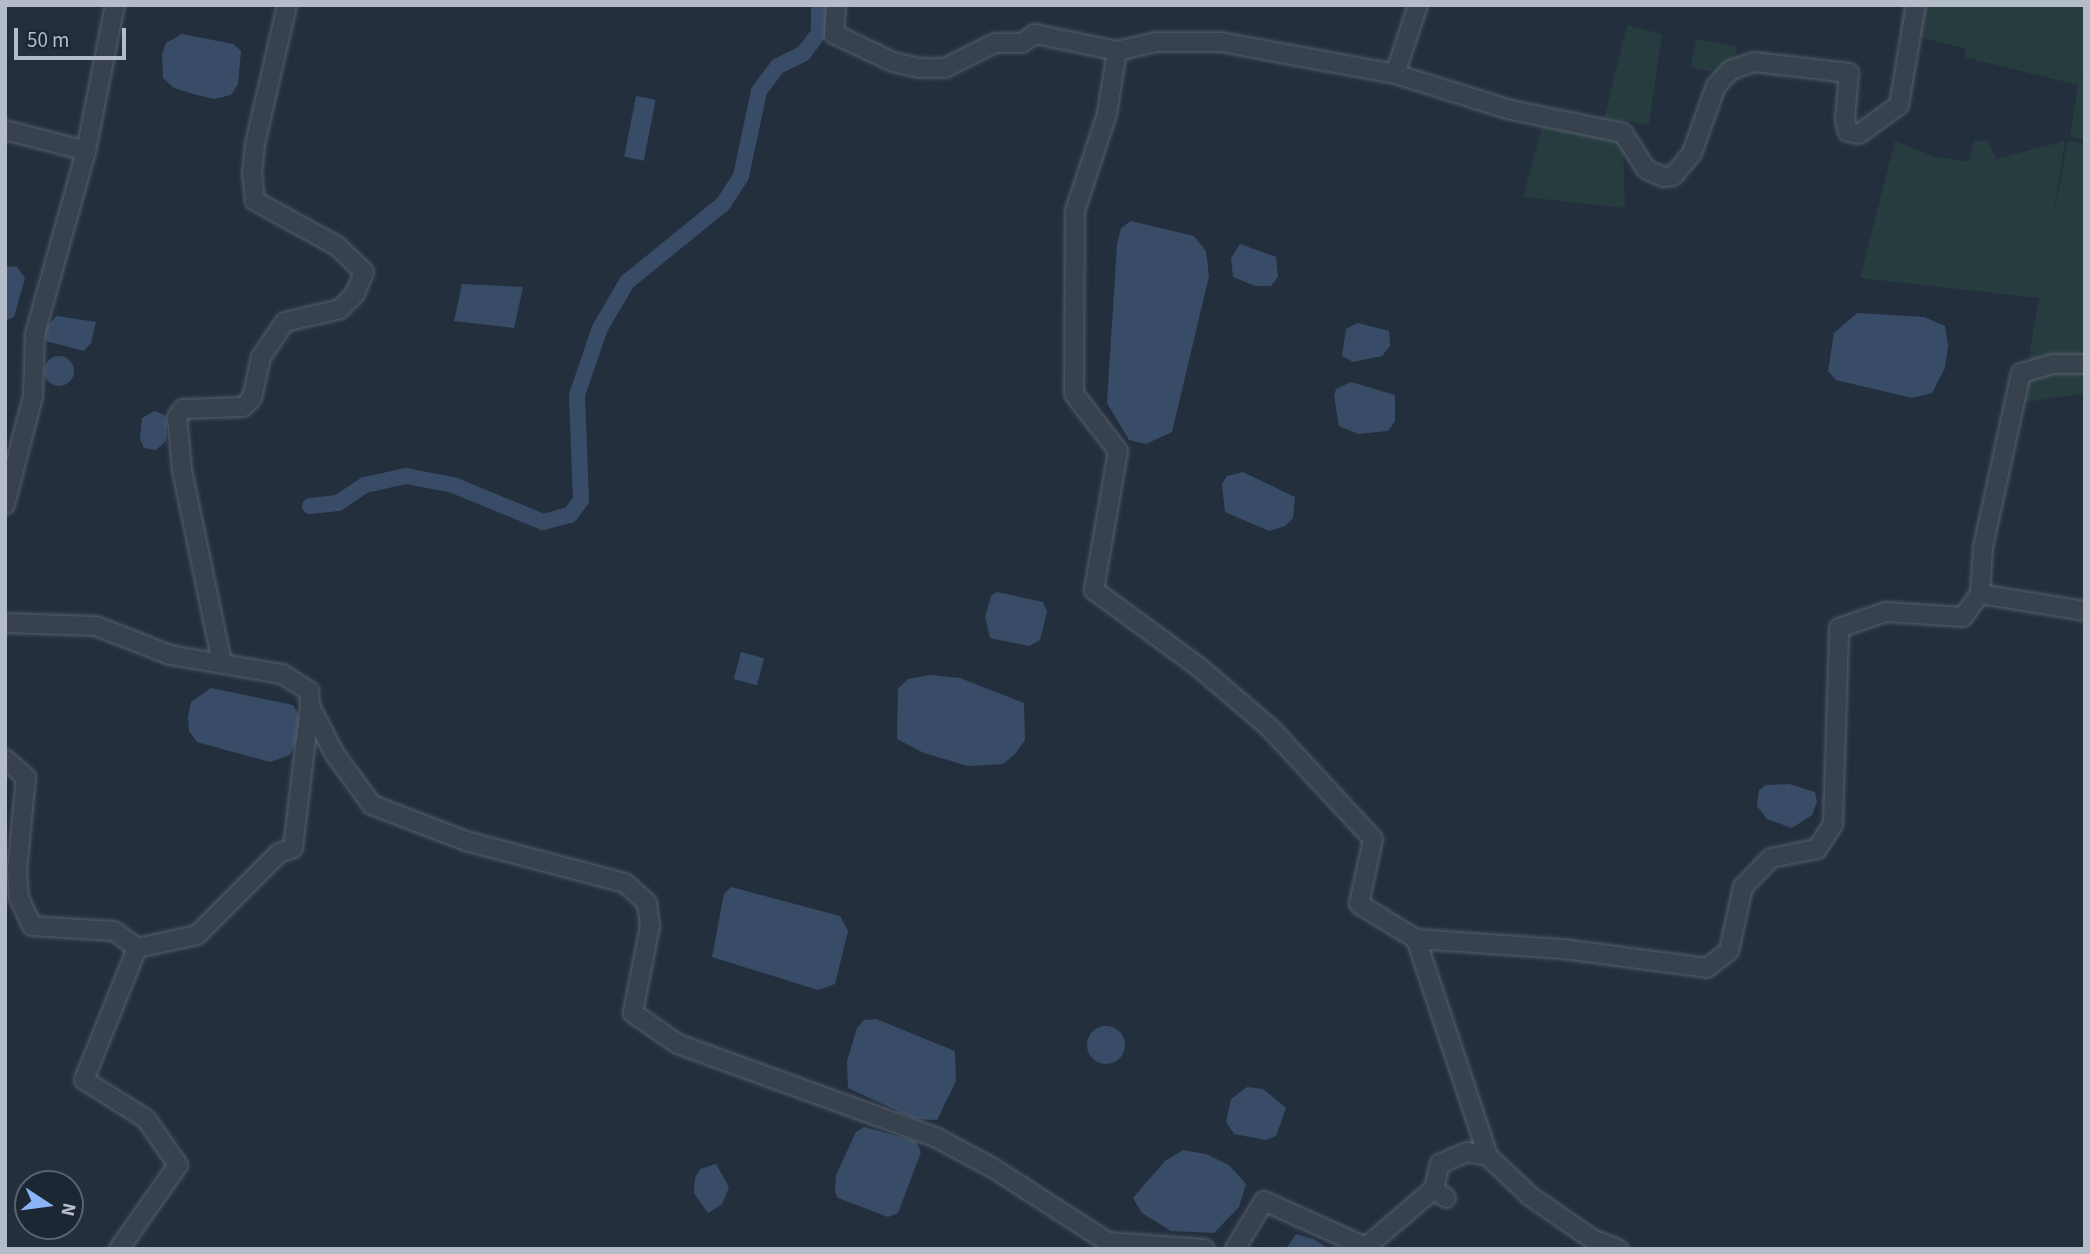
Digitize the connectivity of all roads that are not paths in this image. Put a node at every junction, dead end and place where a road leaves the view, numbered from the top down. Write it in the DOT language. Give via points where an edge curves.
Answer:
graph roads {
  1 [pos="115,5"];
  2 [pos="287,5"];
  3 [pos="836,5"];
  4 [pos="1418,5"];
  5 [pos="1916,5"];
  6 [pos="1117,51"];
  7 [pos="1395,74"];
  8 [pos="5,130"];
  9 [pos="86,151"];
  10 [pos="2085,364"];
  11 [pos="5,505"];
  12 [pos="1980,594"];
  13 [pos="2085,611"];
  14 [pos="5,623"];
  15 [pos="222,663"];
  16 [pos="310,706"];
  17 [pos="5,759"];
  18 [pos="1416,939"];
  19 [pos="137,948"];
  20 [pos="1488,1156"];
  21 [pos="119,1249"];
  22 [pos="1205,1249"];
  23 [pos="1235,1249"];
  24 [pos="1618,1249"];
  1 -- 9 [label="street"];
  2 -- 15 [label="street" via="251,174 256,201 337,246 364,272 355,294 340,309 285,322 261,356 252,398 243,407 183,409 177,417 182,469"];
  3 -- 6 [label="street" via="834,34 893,62 919,68 945,68 995,43 1022,43 1035,34"];
  4 -- 7 [label="street"];
  5 -- 7 [label="street" via="1899,105 1859,134 1848,132 1845,120 1849,73 1754,62 1731,70 1716,86 1692,153 1673,176 1646,169 1623,133 1511,110"];
  6 -- 7 [label="street" via="1156,42 1221,43"];
  6 -- 18 [label="street" via="1107,114 1075,211 1074,394 1118,451 1094,590 1200,668 1270,728 1373,839 1359,904"];
  8 -- 9 [label="street"];
  9 -- 11 [label="street" via="35,334 33,396"];
  10 -- 12 [label="street" via="2053,364 2021,373 1983,547"];
  12 -- 13 [label="street"];
  12 -- 18 [label="street" via="1963,617 1886,612 1839,628 1833,824 1817,849 1771,858 1743,887 1730,951 1707,968 1563,949"];
  14 -- 15 [label="street" via="96,626 170,655"];
  15 -- 16 [label="street" via="282,674 309,691"];
  16 -- 19 [label="street" via="293,848 279,853 197,935"];
  16 -- 22 [label="street" via="334,752 372,806 466,841 625,883 647,903 650,926 633,1013 678,1044 937,1138 1108,1242"];
  17 -- 19 [label="street" via="26,777 17,870 19,898 32,926 114,931"];
  18 -- 20 [label="street"];
  19 -- 21 [label="street" via="84,1080 146,1119 178,1165"];
  20 -- 23 [label="street" via="1467,1152 1440,1164 1440,1194 1366,1247 1264,1201"];
  20 -- 24 [label="street" via="1530,1196 1592,1239"];
}
